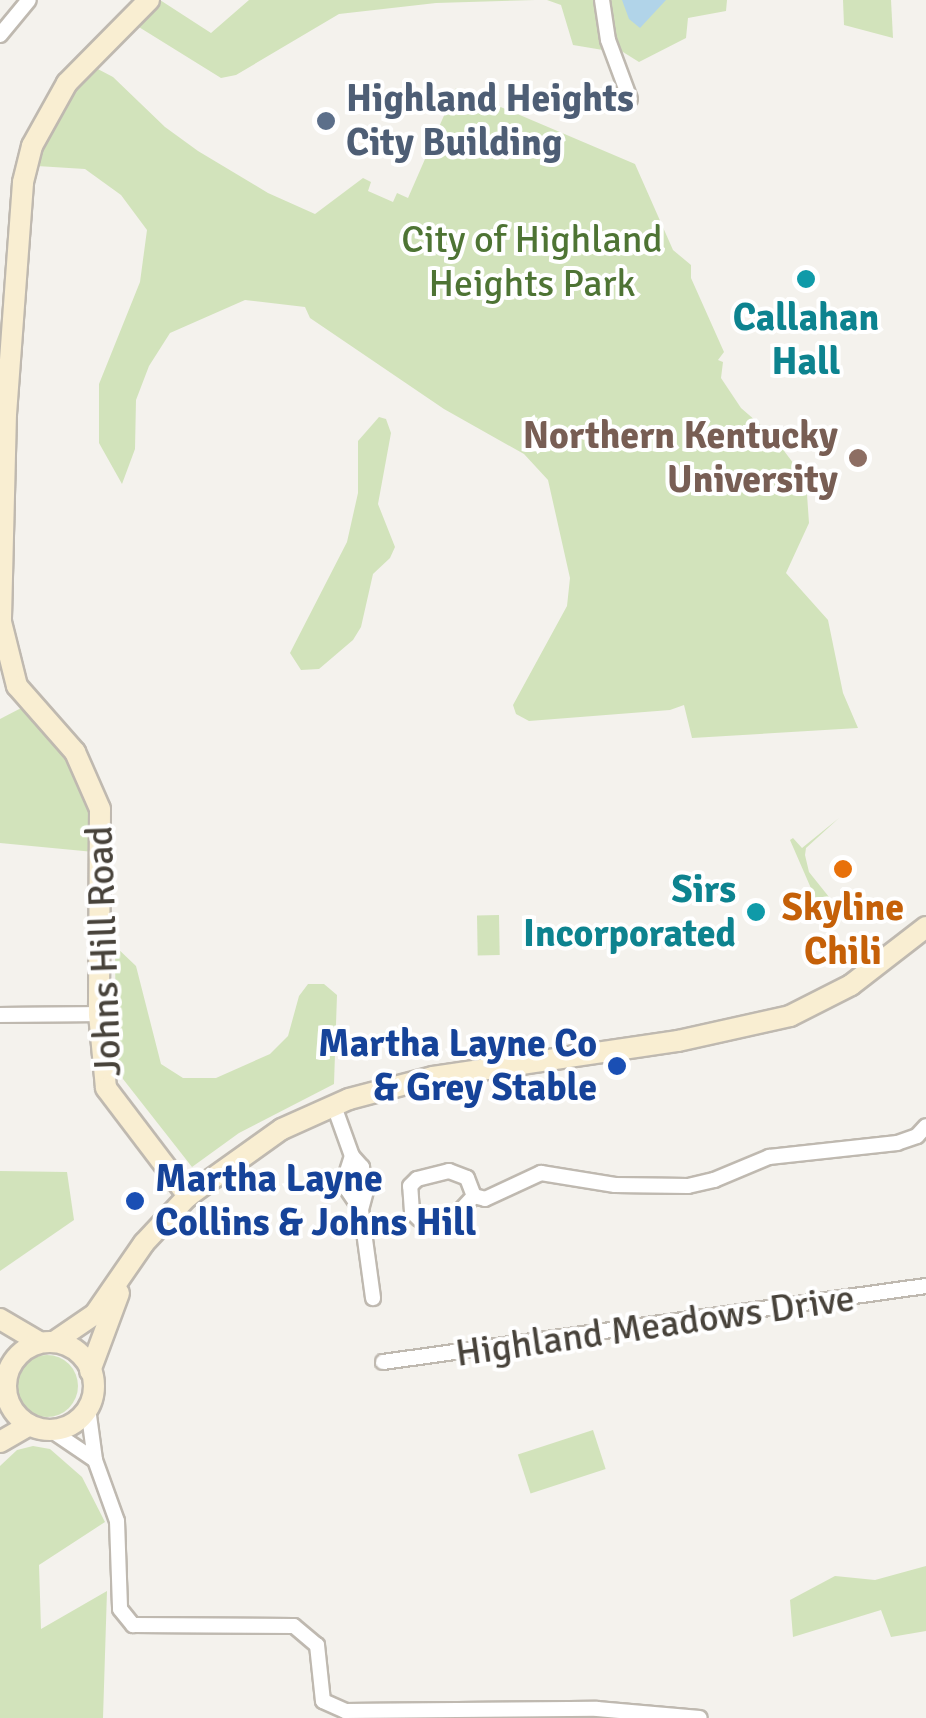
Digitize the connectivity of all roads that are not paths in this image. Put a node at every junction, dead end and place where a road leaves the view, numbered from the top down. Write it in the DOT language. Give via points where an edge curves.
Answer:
graph roads {
  1 [pos="29,0"];
  2 [pos="149,0"];
  3 [pos="602,0"];
  4 [pos="0,35"];
  5 [pos="630,99"];
  6 [pos="926,928"];
  7 [pos="99,1014"];
  8 [pos="0,1015"];
  9 [pos="334,1106"];
  10 [pos="926,1126"];
  11 [pos="188,1196"];
  12 [pos="474,1196"];
  13 [pos="128,1266"];
  14 [pos="926,1286"];
  15 [pos="373,1298"];
  16 [pos="0,1319"];
  17 [pos="46,1342"];
  18 [pos="0,1349"];
  19 [pos="383,1362"];
  20 [pos="90,1371"];
  21 [pos="4,1389"];
  22 [pos="88,1408"];
  23 [pos="30,1425"];
  24 [pos="55,1434"];
  25 [pos="0,1442"];
  26 [pos="95,1460"];
  27 [pos="700,1718"];
  1 -- 4 [label="street"];
  2 -- 7 [label="main road, Johns Hill Road" via="67,83 32,146 23,183 6,413 3,638 18,686 74,752 100,809"];
  3 -- 5 [label="street" via="608,40"];
  6 -- 9 [label="main road" via="851,985 790,1016 678,1042 433,1076"];
  7 -- 8 [label="street"];
  7 -- 11 [label="main road, Johns Hill Road" via="106,1088"];
  9 -- 11 [label="main road" via="255,1144"];
  9 -- 15 [label="street" via="362,1167 366,1191 360,1210"];
  10 -- 12 [label="street" via="898,1143 769,1156 688,1186 615,1186 541,1173 485,1199"];
  11 -- 13 [label="main road"];
  12 -- 12 [label="street" via="467,1178 449,1171 417,1178 408,1190 412,1212 424,1221 456,1215"];
  13 -- 17 [label="main road" via="95,1314"];
  13 -- 20 [label="main road"];
  14 -- 19 [label="street, Highland Meadows Drive"];
  16 -- 17 [label="main road"];
  17 -- 20 [label="main road" via="80,1354"];
  17 -- 21 [label="main road" via="20,1354"];
  18 -- 21 [label="main road"];
  20 -- 22 [label="main road"];
  21 -- 23 [label="main road"];
  22 -- 24 [label="main road"];
  22 -- 26 [label="street"];
  23 -- 24 [label="main road"];
  23 -- 25 [label="main road"];
  24 -- 26 [label="street"];
  26 -- 27 [label="street" via="117,1521 120,1609 134,1626 294,1626 316,1645 322,1700 345,1711 597,1710"];
}
